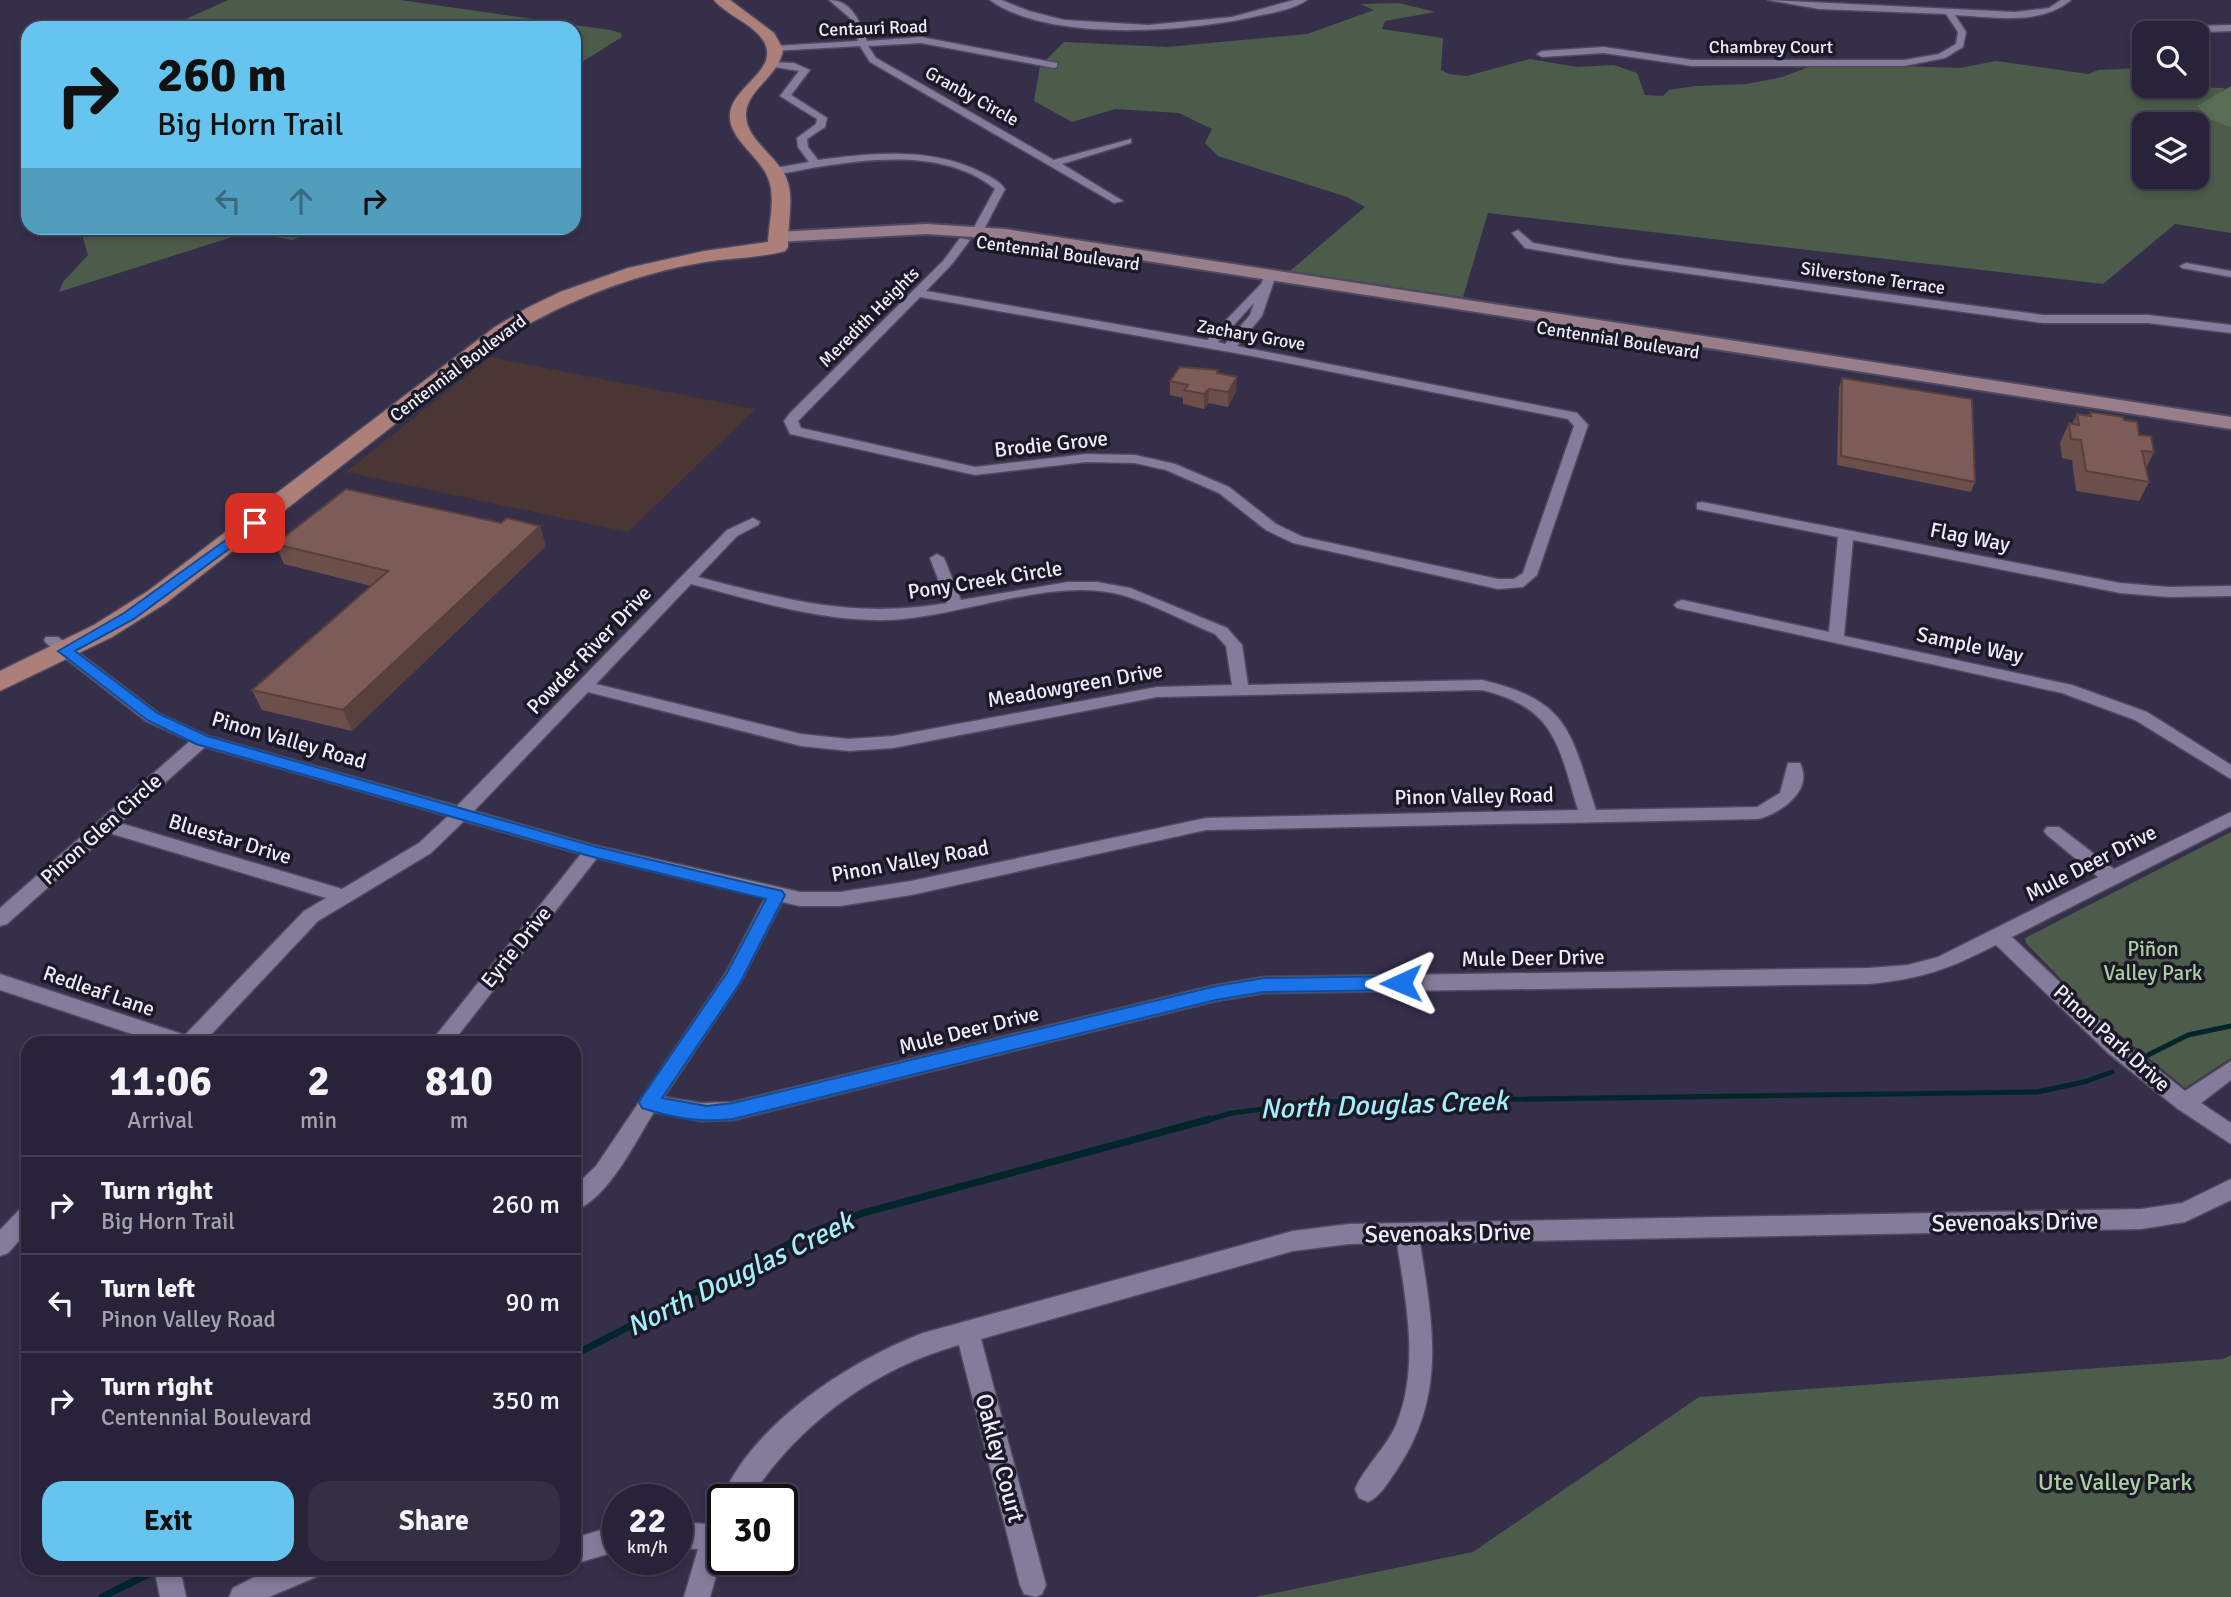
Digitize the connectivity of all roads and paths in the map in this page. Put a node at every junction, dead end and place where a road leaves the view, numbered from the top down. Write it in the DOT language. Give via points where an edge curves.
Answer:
graph roads {
  1 [pos="721,0"];
  2 [pos="833,0"];
  3 [pos="994,0"];
  4 [pos="1303,0"];
  5 [pos="1772,0"];
  6 [pos="2067,0"];
  7 [pos="1949,12"];
  8 [pos="2231,28"];
  9 [pos="2209,29"];
  10 [pos="862,42"];
  11 [pos="1542,54"];
  12 [pos="774,56"];
  13 [pos="1054,65"];
  14 [pos="1127,141"];
  15 [pos="815,163"];
  16 [pos="1056,163"];
  17 [pos="774,171"];
  18 [pos="1118,201"];
  19 [pos="1518,233"];
  20 [pos="971,236"];
  21 [pos="778,242"];
  22 [pos="2186,266"];
  23 [pos="2231,274"];
  24 [pos="1268,280"];
  25 [pos="917,293"];
  26 [pos="2231,329"];
  27 [pos="1209,345"];
  28 [pos="1228,348"];
  29 [pos="796,415"];
  30 [pos="2231,423"];
  31 [pos="2231,436"];
  32 [pos="1702,506"];
  33 [pos="754,522"];
  34 [pos="1846,534"];
  35 [pos="937,558"];
  36 [pos="687,579"];
  37 [pos="1518,584"];
  38 [pos="2231,591"];
  39 [pos="1682,605"];
  40 [pos="956,606"];
  41 [pos="1836,637"];
  42 [pos="58,645"];
  43 [pos="0,664"];
  44 [pos="0,682"];
  45 [pos="584,687"];
  46 [pos="1241,689"];
  47 [pos="202,740"];
  48 [pos="1794,766"];
  49 [pos="2231,773"];
  50 [pos="460,814"];
  51 [pos="1589,817"];
  52 [pos="2231,818"];
  53 [pos="105,825"];
  54 [pos="2053,831"];
  55 [pos="593,852"];
  56 [pos="2111,877"];
  57 [pos="776,895"];
  58 [pos="342,897"];
  59 [pos="0,919"];
  60 [pos="1997,935"];
  61 [pos="0,982"];
  62 [pos="162,1036"];
  63 [pos="197,1036"];
  64 [pos="446,1036"];
  65 [pos="2231,1069"];
  66 [pos="649,1102"];
  67 [pos="2185,1103"];
  68 [pos="2231,1135"];
  69 [pos="2231,1189"];
  70 [pos="581,1194"];
  71 [pos="1407,1234"];
  72 [pos="967,1332"];
  73 [pos="743,1484"];
  74 [pos="1368,1489"];
  75 [pos="602,1543"];
  76 [pos="581,1549"];
  77 [pos="707,1563"];
  78 [pos="288,1575"];
  79 [pos="1033,1585"];
  80 [pos="242,1597"];
  81 [pos="696,1597"];
  1 -- 12 [label="main road" via="769,36"];
  2 -- 10 [label="street, Granby Circle" via="854,17"];
  3 -- 4 [label="street" via="1055,19 1142,27 1230,20"];
  5 -- 7 [label="street"];
  6 -- 7 [label="street" via="2035,14"];
  7 -- 11 [label="street, Chambrey Court" via="1963,36 1961,45 1942,56 1912,62 1692,63 1604,50"];
  8 -- 9 [label="street"];
  10 -- 12 [label="street, Centauri Road"];
  10 -- 13 [label="street, Centauri Road" via="921,40"];
  10 -- 16 [label="street, Granby Circle" via="869,56 881,65"];
  12 -- 15 [label="street" via="805,70 785,96 822,118 821,125 802,138"];
  12 -- 17 [label="main road" via="743,99 737,117"];
  14 -- 16 [label="street"];
  15 -- 17 [label="street"];
  15 -- 20 [label="street, Meredith Heights" via="866,157 930,160 960,167 1000,189"];
  16 -- 18 [label="street, Granby Circle"];
  17 -- 21 [label="main road" via="779,183"];
  19 -- 26 [label="street, Silverstone Terrace" via="1529,246 2029,317 2148,319"];
  20 -- 21 [label="main road, Centennial Boulevard" via="908,230"];
  20 -- 24 [label="main road, Centennial Boulevard"];
  20 -- 25 [label="street, Meredith Heights"];
  21 -- 42 [label="main road, Centennial Boulevard" via="625,273 526,316 179,581 129,616"];
  22 -- 23 [label="street"];
  24 -- 27 [label="street"];
  24 -- 28 [label="street" via="1256,316"];
  24 -- 30 [label="main road, Centennial Boulevard"];
  24 -- 31 [label="main road, Centennial Boulevard"];
  25 -- 27 [label="street, Zachary Grove"];
  25 -- 29 [label="street, Meredith Heights"];
  27 -- 28 [label="street, Zachary Grove"];
  28 -- 37 [label="street, Zachary Grove" via="1577,419 1581,425 1530,575"];
  29 -- 37 [label="street, Brodie Grove" via="791,427 800,433 975,471 1086,458 1135,459 1170,467 1224,490 1271,527 1298,540 1498,584"];
  32 -- 34 [label="street, Flag Way"];
  33 -- 36 [label="street, Powder River Drive" via="732,533"];
  34 -- 38 [label="street, Flag Way" via="2173,598"];
  34 -- 41 [label="street"];
  35 -- 40 [label="street"];
  36 -- 40 [label="street, Pony Creek Circle" via="832,612 889,616"];
  36 -- 45 [label="street, Powder River Drive"];
  39 -- 41 [label="street, Sample Way"];
  40 -- 46 [label="street, Pony Creek Circle" via="1076,586 1125,591 1222,631 1234,645"];
  41 -- 49 [label="street, Sample Way" via="2094,697 2164,728"];
  42 -- 43 [label="main road, Centennial Boulevard"];
  42 -- 44 [label="main road, Centennial Boulevard"];
  42 -- 47 [label="street, Pinon Valley Road" via="152,716"];
  45 -- 46 [label="street, Meadowgreen Drive" via="801,740 849,745 893,742 1139,694"];
  45 -- 50 [label="street, Powder River Drive"];
  46 -- 51 [label="street, Meadowgreen Drive" via="1474,685 1512,692 1537,704 1555,722"];
  47 -- 50 [label="street, Pinon Valley Road"];
  47 -- 53 [label="street, Pinon Glen Circle"];
  48 -- 51 [label="street, Pinon Valley Road" via="1793,787 1786,798 1758,813"];
  50 -- 55 [label="street, Pinon Valley Road"];
  50 -- 58 [label="street" via="425,848"];
  51 -- 57 [label="street, Pinon Valley Road" via="1206,824 863,896 820,900"];
  52 -- 56 [label="street, Mule Deer Drive"];
  53 -- 58 [label="street, Bluestar Drive"];
  53 -- 59 [label="street, Pinon Glen Circle"];
  54 -- 56 [label="street"];
  55 -- 57 [label="street, Pinon Valley Road"];
  55 -- 64 [label="street, Eyrie Drive"];
  56 -- 60 [label="street, Mule Deer Drive"];
  57 -- 66 [label="street" via="733,978"];
  58 -- 63 [label="street" via="311,916"];
  60 -- 66 [label="street, Mule Deer Drive" via="1944,963 1891,975 1264,985 733,1111 684,1112"];
  60 -- 67 [label="street, Pinon Park Drive" via="2115,1047"];
  61 -- 62 [label="street, Redleaf Lane"];
  65 -- 67 [label="street"];
  66 -- 70 [label="street" via="604,1173"];
  67 -- 68 [label="street, Pinon Park Drive"];
  69 -- 71 [label="street, Sevenoaks Drive" via="2185,1212 2141,1219"];
  71 -- 72 [label="street, Sevenoaks Drive" via="1349,1234 1293,1241"];
  71 -- 74 [label="street" via="1422,1337 1419,1382 1406,1430"];
  72 -- 73 [label="street, Sevenoaks Drive" via="893,1357 825,1398 773,1444"];
  72 -- 79 [label="street, Oakley Court"];
  75 -- 76 [label="street"];
  77 -- 81 [label="street"];
  78 -- 80 [label="street"];
}
